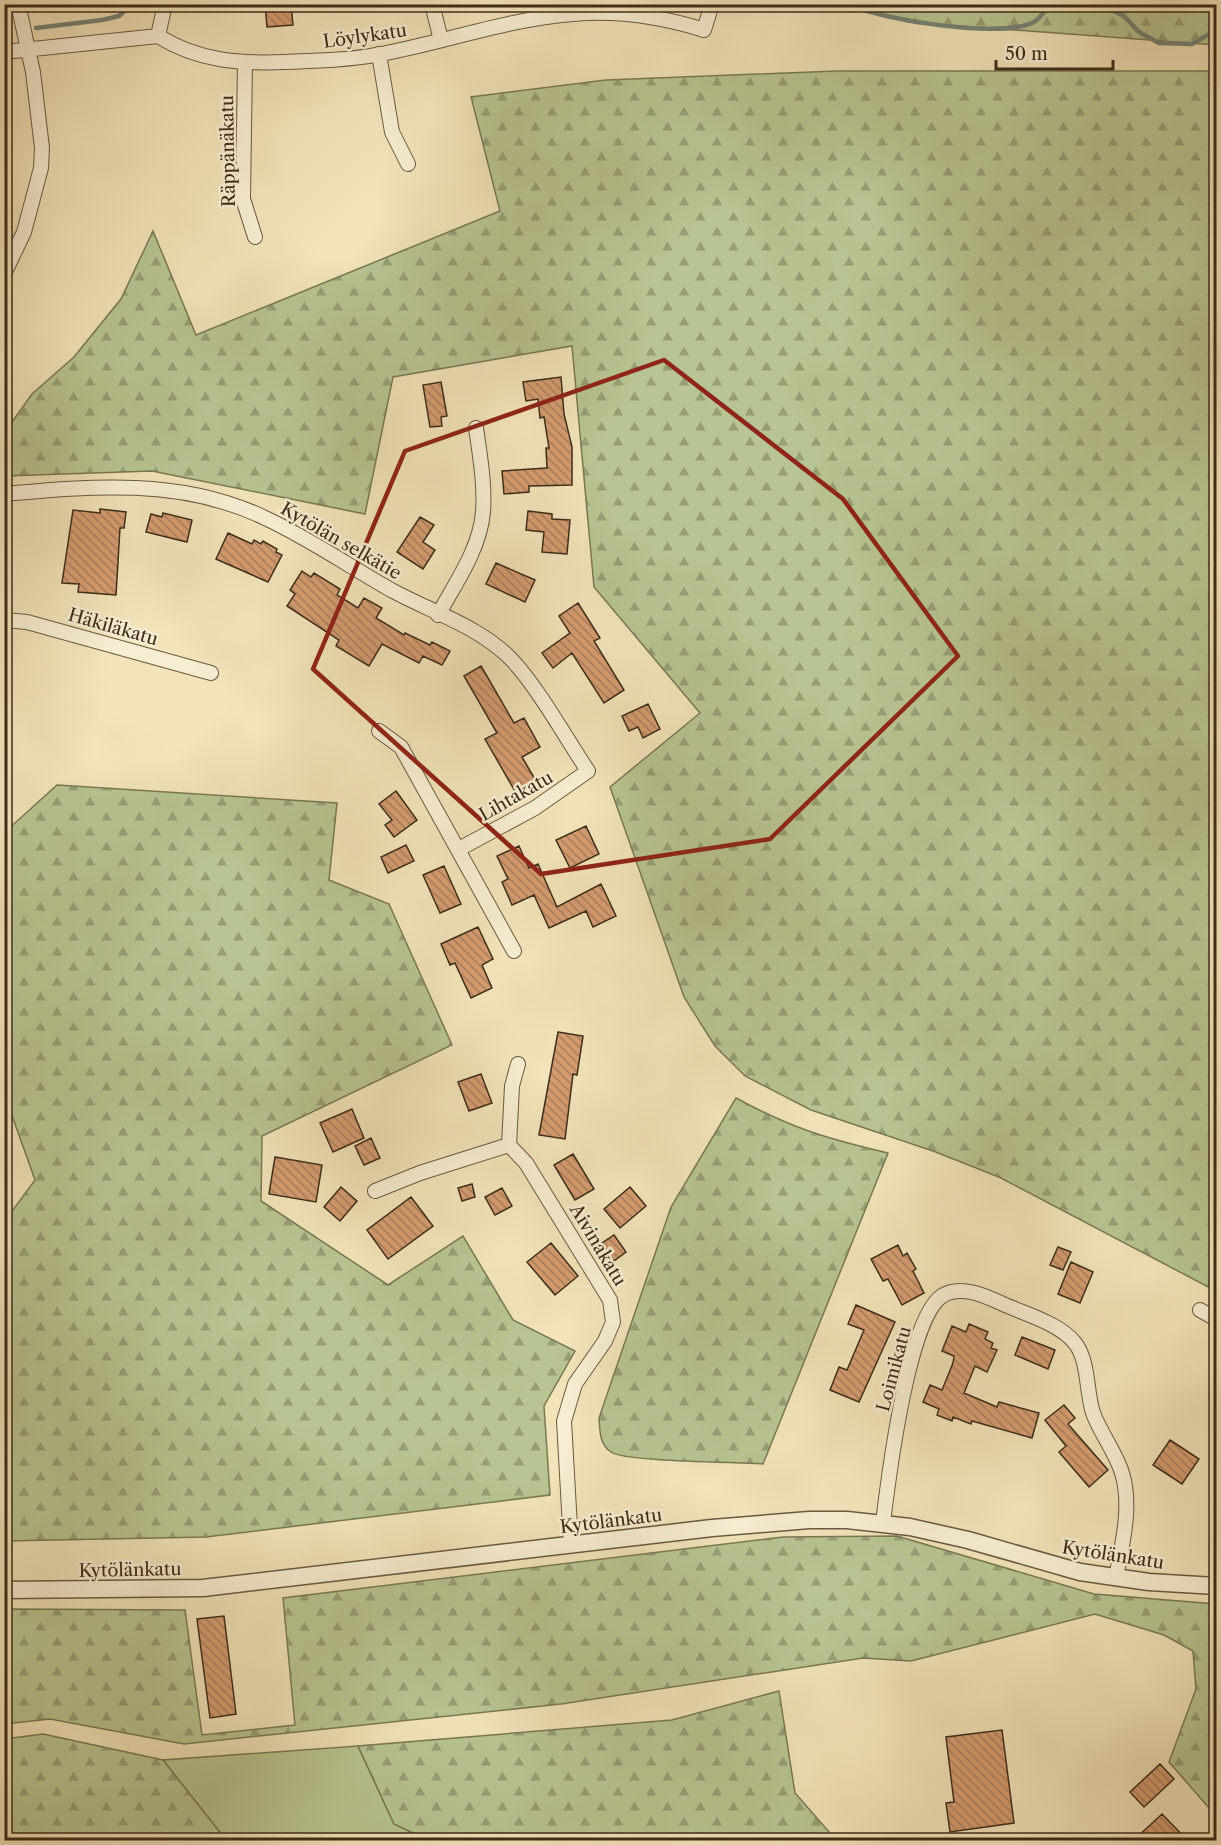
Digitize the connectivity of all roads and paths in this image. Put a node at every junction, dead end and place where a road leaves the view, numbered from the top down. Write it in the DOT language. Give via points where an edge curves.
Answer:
graph roads {
  1 [pos="18,4"];
  2 [pos="165,4"];
  3 [pos="432,4"];
  4 [pos="712,4"];
  5 [pos="574,9"];
  6 [pos="158,36"];
  7 [pos="441,40"];
  8 [pos="27,50"];
  9 [pos="4,52"];
  10 [pos="379,54"];
  11 [pos="245,62"];
  12 [pos="408,164"];
  13 [pos="255,237"];
  14 [pos="4,274"];
  15 [pos="476,428"];
  16 [pos="4,494"];
  17 [pos="438,615"];
  18 [pos="4,620"];
  19 [pos="211,673"];
  20 [pos="380,731"];
  21 [pos="588,771"];
  22 [pos="459,849"];
  23 [pos="513,951"];
  24 [pos="518,1064"];
  25 [pos="509,1145"];
  26 [pos="375,1191"];
  27 [pos="1200,1310"];
  28 [pos="1216,1319"];
  29 [pos="883,1523"];
  30 [pos="571,1545"];
  31 [pos="1116,1578"];
  32 [pos="1216,1586"];
  33 [pos="4,1590"];
  1 -- 8 [label="street"];
  2 -- 6 [label="street"];
  3 -- 7 [label="street"];
  4 -- 5 [label="street, Löylykatu" via="704,30 644,15"];
  5 -- 7 [label="street, Löylykatu"];
  6 -- 8 [label="street"];
  6 -- 11 [label="street, Löylykatu" via="190,53"];
  7 -- 10 [label="street, Löylykatu"];
  8 -- 9 [label="street"];
  8 -- 14 [label="street" via="41,121 41,168 24,232"];
  10 -- 11 [label="street, Löylykatu"];
  10 -- 12 [label="street" via="392,132"];
  11 -- 13 [label="street, Räppänäkatu" via="243,199"];
  15 -- 17 [label="street" via="483,514 477,537"];
  16 -- 17 [label="street, Kytölän selkätie" via="124,486 186,493 228,503 303,537"];
  17 -- 21 [label="street, Kytölän selkätie" via="477,634 512,660"];
  18 -- 19 [label="street, Häkiläkatu" via="27,622"];
  20 -- 22 [label="street" via="401,747"];
  21 -- 22 [label="street, Lihtakatu" via="535,808"];
  22 -- 23 [label="street"];
  24 -- 25 [label="street" via="512,1086"];
  25 -- 26 [label="street"];
  25 -- 30 [label="street, Aivinakatu" via="526,1163 610,1300 614,1322 575,1384 564,1421"];
  27 -- 28 [label="street"];
  29 -- 30 [label="street, Kytölänkatu" via="809,1520"];
  29 -- 31 [label="street, Kytölänkatu" via="936,1532 1051,1565"];
  29 -- 31 [label="street, Loimikatu" via="902,1395 927,1318 941,1296 959,1291 984,1295 1062,1332 1082,1356 1094,1413 1122,1472 1125,1516"];
  30 -- 33 [label="street, Kytölänkatu" via="202,1588"];
  31 -- 32 [label="street, Kytölänkatu"];
}
